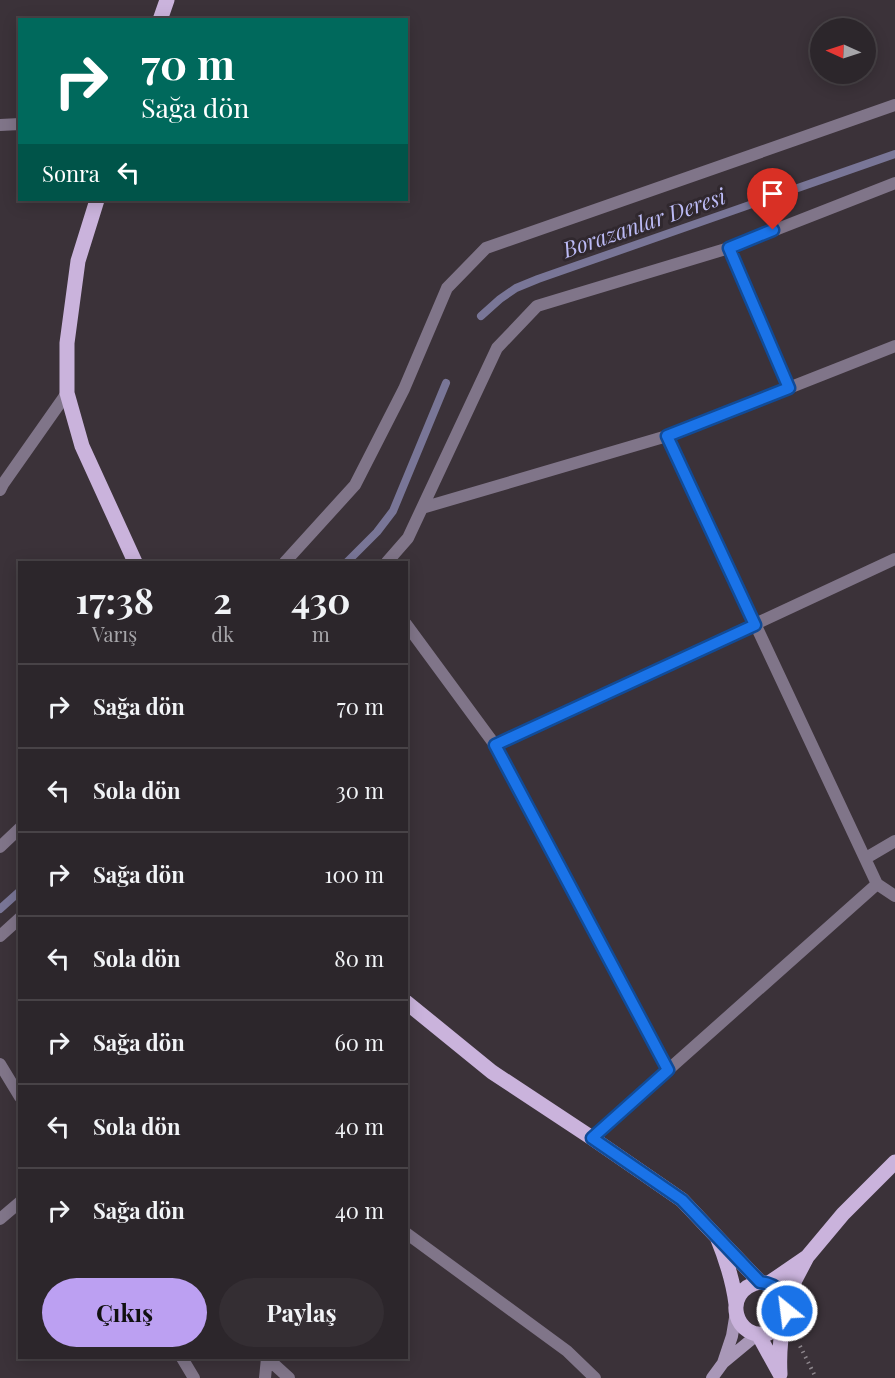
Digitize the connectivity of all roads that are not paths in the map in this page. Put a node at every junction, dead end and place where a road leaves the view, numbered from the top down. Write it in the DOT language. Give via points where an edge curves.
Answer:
graph roads {
  1 [pos="167,0"];
  2 [pos="161,18"];
  3 [pos="895,105"];
  4 [pos="18,124"];
  5 [pos="0,125"];
  6 [pos="895,183"];
  7 [pos="97,201"];
  8 [pos="729,248"];
  9 [pos="895,346"];
  10 [pos="789,388"];
  11 [pos="67,393"];
  12 [pos="667,436"];
  13 [pos="1,486"];
  14 [pos="422,508"];
  15 [pos="895,560"];
  16 [pos="135,561"];
  17 [pos="286,561"];
  18 [pos="388,561"];
  19 [pos="755,625"];
  20 [pos="408,627"];
  21 [pos="495,745"];
  22 [pos="18,830"];
  23 [pos="895,841"];
  24 [pos="0,847"];
  25 [pos="866,858"];
  26 [pos="877,884"];
  27 [pos="895,896"];
  28 [pos="18,920"];
  29 [pos="0,936"];
  30 [pos="408,1004"];
  31 [pos="0,1064"];
  32 [pos="668,1070"];
  33 [pos="18,1094"];
  34 [pos="592,1138"];
  35 [pos="895,1162"];
  36 [pos="18,1204"];
  37 [pos="0,1219"];
  38 [pos="408,1234"];
  39 [pos="717,1237"];
  40 [pos="807,1257"];
  41 [pos="765,1283"];
  42 [pos="785,1299"];
  43 [pos="736,1308"];
  44 [pos="785,1319"];
  45 [pos="758,1334"];
  46 [pos="183,1359"];
  47 [pos="267,1359"];
  48 [pos="268,1359"];
  49 [pos="723,1363"];
  50 [pos="781,1376"];
  51 [pos="194,1378"];
  52 [pos="265,1378"];
  53 [pos="289,1378"];
  54 [pos="595,1378"];
  55 [pos="712,1378"];
  1 -- 2 [label="main road"];
  3 -- 17 [label="street" via="486,248 447,288 404,389 355,484"];
  4 -- 5 [label="street"];
  6 -- 8 [label="street"];
  7 -- 11 [label="main road" via="78,261 67,343"];
  8 -- 10 [label="street"];
  8 -- 14 [label="street" via="537,306 497,348"];
  9 -- 10 [label="street"];
  10 -- 12 [label="street"];
  11 -- 13 [label="street"];
  11 -- 16 [label="main road" via="82,446"];
  12 -- 14 [label="street"];
  12 -- 19 [label="street"];
  14 -- 18 [label="street" via="408,538"];
  15 -- 19 [label="street"];
  19 -- 21 [label="street"];
  19 -- 25 [label="street"];
  20 -- 21 [label="street"];
  21 -- 32 [label="street"];
  22 -- 24 [label="street"];
  23 -- 25 [label="street"];
  25 -- 26 [label="street"];
  26 -- 27 [label="street"];
  26 -- 32 [label="street"];
  28 -- 29 [label="street"];
  30 -- 34 [label="main road" via="492,1072"];
  31 -- 33 [label="street"];
  32 -- 34 [label="street"];
  34 -- 39 [label="main road" via="682,1200"];
  35 -- 40 [label="main road"];
  36 -- 37 [label="street"];
  38 -- 54 [label="street" via="567,1352"];
  39 -- 41 [label="main road"];
  39 -- 43 [label="main road"];
  40 -- 41 [label="main road"];
  40 -- 42 [label="main road"];
  41 -- 42 [label="main road" via="777,1288"];
  41 -- 43 [label="main road" via="744,1289"];
  42 -- 44 [label="main road"];
  43 -- 45 [label="main road" via="743,1327"];
  43 -- 49 [label="main road"];
  44 -- 45 [label="main road" via="774,1331"];
  44 -- 50 [label="main road" via="779,1352"];
  45 -- 49 [label="main road"];
  45 -- 50 [label="main road"];
  46 -- 51 [label="street"];
  47 -- 52 [label="street"];
  48 -- 53 [label="street"];
  49 -- 55 [label="main road"];
}
